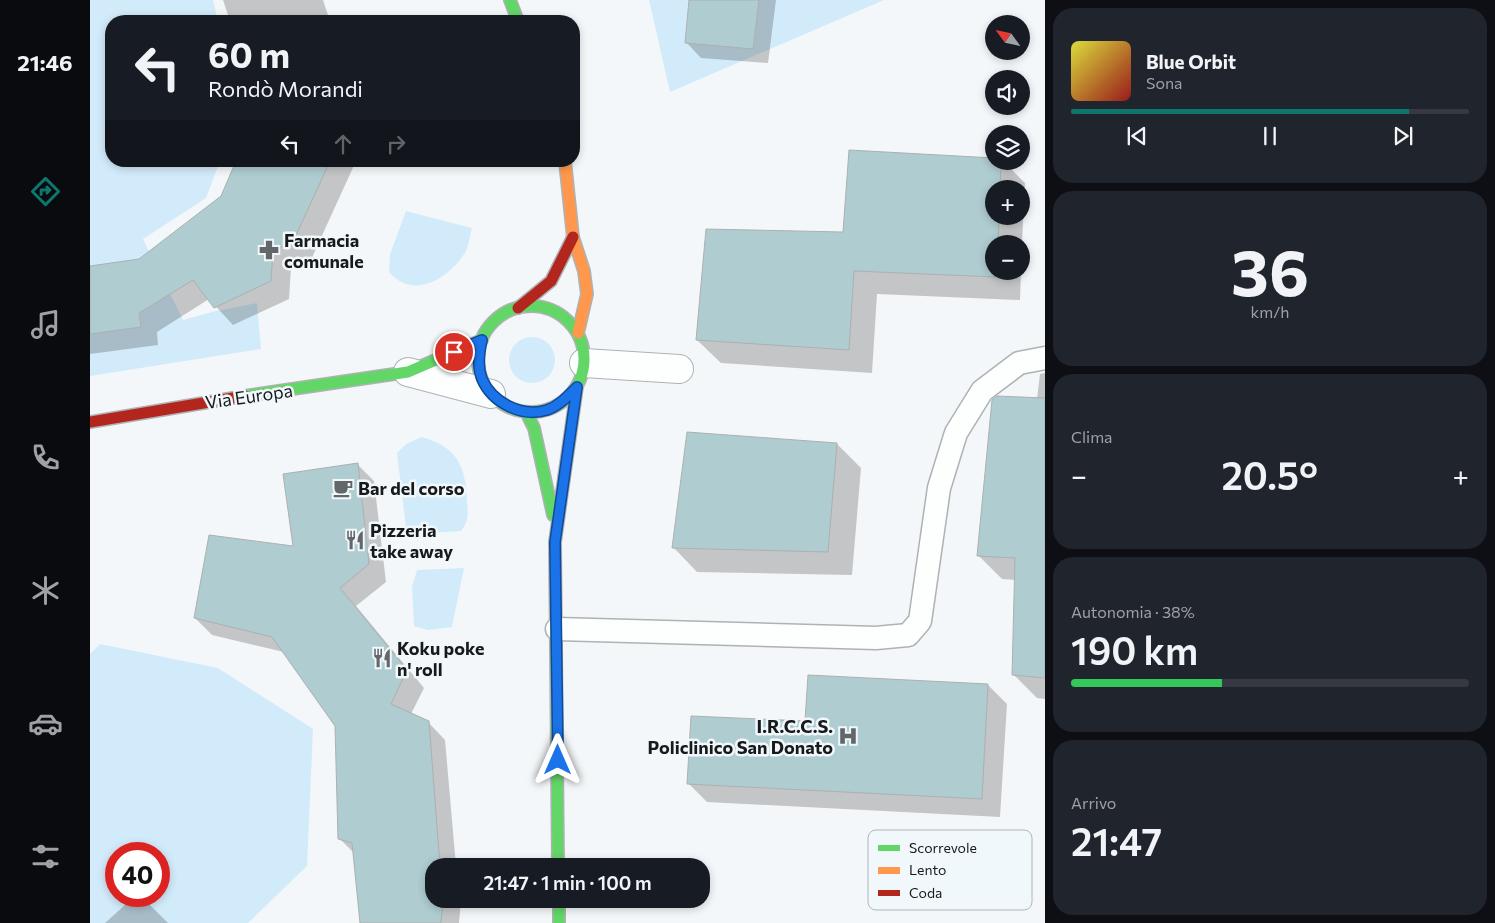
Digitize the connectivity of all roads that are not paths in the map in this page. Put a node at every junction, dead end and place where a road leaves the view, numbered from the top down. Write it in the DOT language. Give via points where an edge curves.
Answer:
graph roads {
  1 [pos="510,0"];
  2 [pos="516,15"];
  3 [pos="566,167"];
  4 [pos="573,237"];
  5 [pos="518,308"];
  6 [pos="578,333"];
  7 [pos="482,340"];
  8 [pos="1045,358"];
  9 [pos="679,369"];
  10 [pos="408,372"];
  11 [pos="581,375"];
  12 [pos="491,394"];
  13 [pos="526,412"];
  14 [pos="90,422"];
  15 [pos="557,531"];
  16 [pos="557,630"];
  17 [pos="558,858"];
  18 [pos="559,908"];
  19 [pos="559,923"];
  1 -- 2 [label="street"];
  3 -- 4 [label="street"];
  4 -- 5 [label="street" via="551,282"];
  4 -- 6 [label="street" via="584,271 587,294"];
  5 -- 6 [label="street" via="536,306 552,310"];
  5 -- 7 [label="street" via="490,326"];
  6 -- 11 [label="street" via="583,347"];
  7 -- 10 [label="street, Via Europa"];
  7 -- 12 [label="street" via="478,359 482,378"];
  8 -- 16 [label="lane" via="1018,363 982,391 956,432 940,488 920,620 908,634 866,638"];
  9 -- 11 [label="street"];
  10 -- 12 [label="street, Via Europa"];
  10 -- 14 [label="street, Via Europa"];
  11 -- 13 [label="street" via="564,401 546,411"];
  11 -- 15 [label="street"];
  12 -- 13 [label="street" via="507,407"];
  13 -- 15 [label="street" via="534,428"];
  15 -- 16 [label="street"];
  16 -- 17 [label="street"];
  18 -- 19 [label="street"];
}
